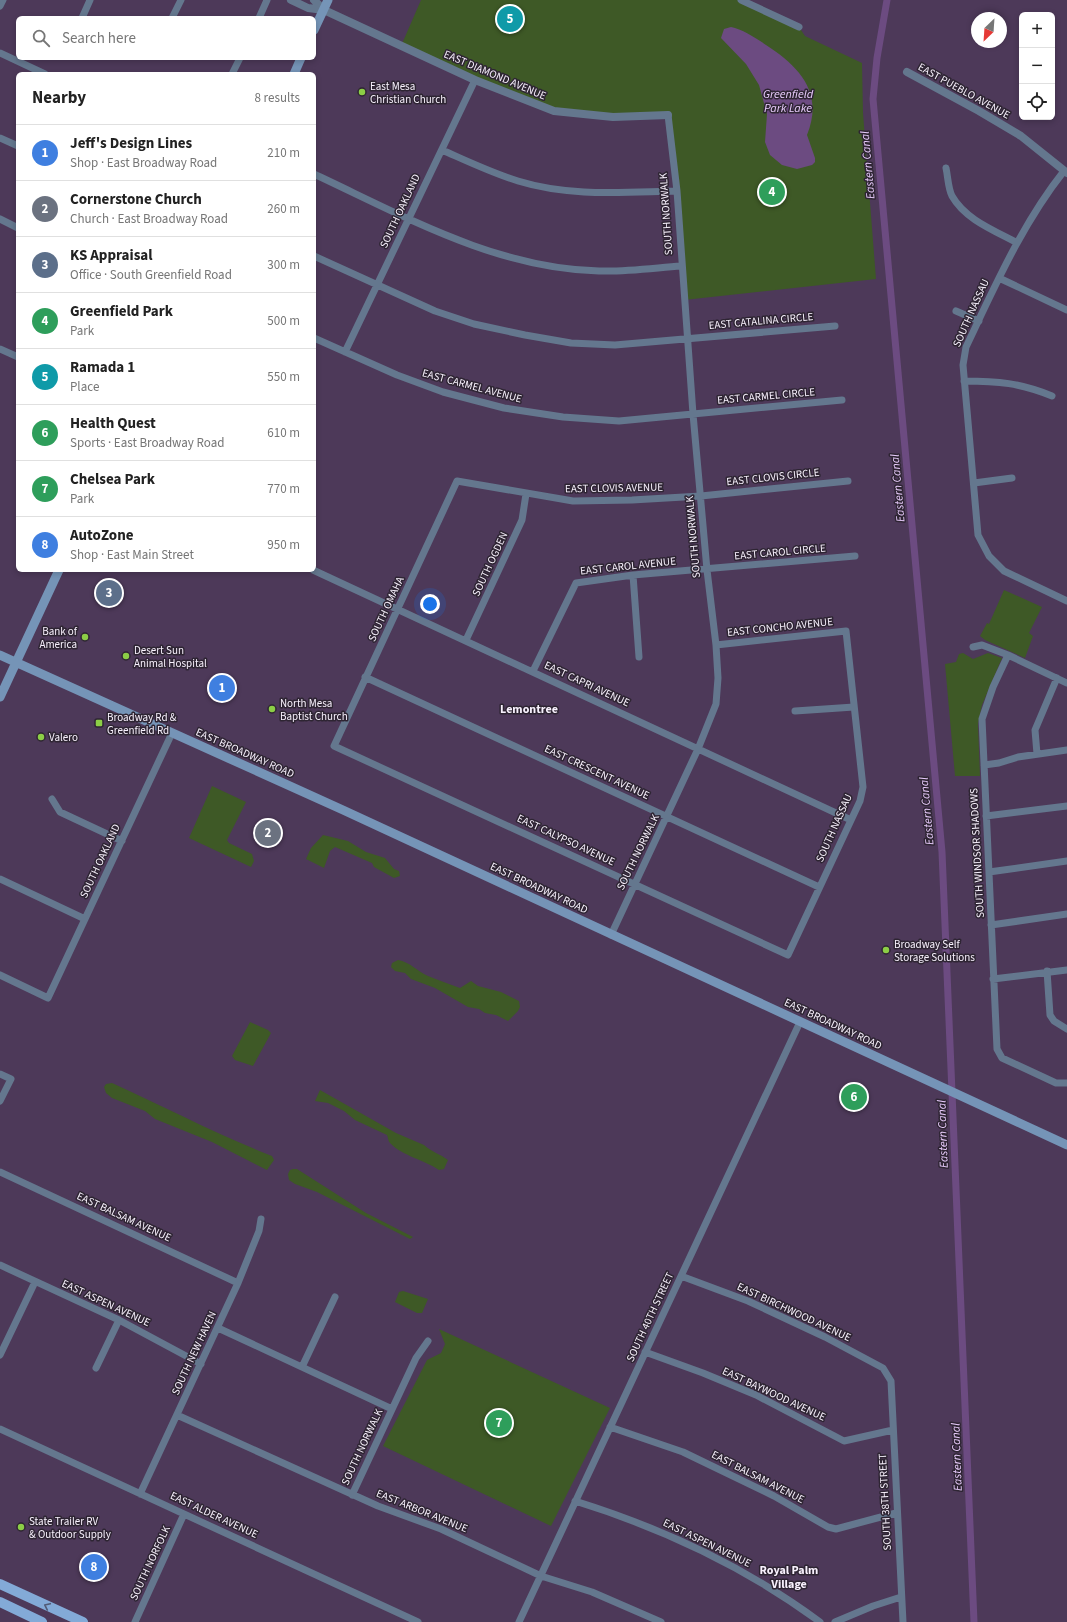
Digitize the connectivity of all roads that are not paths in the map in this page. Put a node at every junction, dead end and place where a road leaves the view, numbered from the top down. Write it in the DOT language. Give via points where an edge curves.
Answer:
graph roads {
  1 [pos="3,0"];
  2 [pos="90,0"];
  3 [pos="180,0"];
  4 [pos="267,0"];
  5 [pos="291,0"];
  6 [pos="314,0"];
  7 [pos="328,0"];
  8 [pos="741,0"];
  9 [pos="0,6"];
  10 [pos="324,10"];
  11 [pos="83,16"];
  12 [pos="173,16"];
  13 [pos="260,16"];
  14 [pos="316,26"];
  15 [pos="799,27"];
  16 [pos="0,53"];
  17 [pos="239,60"];
  18 [pos="300,60"];
  19 [pos="41,72"];
  20 [pos="233,72"];
  21 [pos="295,72"];
  22 [pos="907,72"];
  23 [pos="475,80"];
  24 [pos="668,115"];
  25 [pos="0,138"];
  26 [pos="16,145"];
  27 [pos="442,150"];
  28 [pos="946,168"];
  29 [pos="1066,172"];
  30 [pos="316,175"];
  31 [pos="677,191"];
  32 [pos="409,218"];
  33 [pos="0,220"];
  34 [pos="16,227"];
  35 [pos="1016,242"];
  36 [pos="316,257"];
  37 [pos="681,266"];
  38 [pos="999,278"];
  39 [pos="377,286"];
  40 [pos="1067,310"];
  41 [pos="956,311"];
  42 [pos="979,321"];
  43 [pos="835,326"];
  44 [pos="689,338"];
  45 [pos="316,339"];
  46 [pos="0,349"];
  47 [pos="345,352"];
  48 [pos="16,356"];
  49 [pos="964,381"];
  50 [pos="1052,396"];
  51 [pos="842,400"];
  52 [pos="693,414"];
  53 [pos="1012,478"];
  54 [pos="848,481"];
  55 [pos="457,482"];
  56 [pos="974,483"];
  57 [pos="526,494"];
  58 [pos="701,496"];
  59 [pos="856,556"];
  60 [pos="707,570"];
  61 [pos="316,571"];
  62 [pos="59,572"];
  63 [pos="633,575"];
  64 [pos="1067,601"];
  65 [pos="398,609"];
  66 [pos="846,631"];
  67 [pos="466,640"];
  68 [pos="716,645"];
  69 [pos="973,647"];
  70 [pos="0,655"];
  71 [pos="1008,655"];
  72 [pos="639,657"];
  73 [pos="16,662"];
  74 [pos="533,671"];
  75 [pos="365,677"];
  76 [pos="1057,678"];
  77 [pos="1067,683"];
  78 [pos="0,697"];
  79 [pos="854,707"];
  80 [pos="795,711"];
  81 [pos="172,733"];
  82 [pos="334,746"];
  83 [pos="698,749"];
  84 [pos="1067,750"];
  85 [pos="1037,754"];
  86 [pos="984,765"];
  87 [pos="52,799"];
  88 [pos="1067,806"];
  89 [pos="986,816"];
  90 [pos="667,817"];
  91 [pos="851,820"];
  92 [pos="122,841"];
  93 [pos="1067,861"];
  94 [pos="989,872"];
  95 [pos="0,879"];
  96 [pos="634,884"];
  97 [pos="819,887"];
  98 [pos="1067,914"];
  99 [pos="85,919"];
  100 [pos="991,925"];
  101 [pos="611,934"];
  102 [pos="788,955"];
  103 [pos="1067,970"];
  104 [pos="1047,971"];
  105 [pos="0,975"];
  106 [pos="994,979"];
  107 [pos="800,1022"];
  108 [pos="1067,1029"];
  109 [pos="0,1074"];
  110 [pos="1067,1083"];
  111 [pos="0,1101"];
  112 [pos="1067,1145"];
  113 [pos="0,1172"];
  114 [pos="261,1219"];
  115 [pos="0,1265"];
  116 [pos="681,1276"];
  117 [pos="34,1282"];
  118 [pos="238,1283"];
  119 [pos="335,1297"];
  120 [pos="119,1320"];
  121 [pos="218,1328"];
  122 [pos="428,1341"];
  123 [pos="645,1352"];
  124 [pos="0,1355"];
  125 [pos="201,1364"];
  126 [pos="302,1367"];
  127 [pos="96,1368"];
  128 [pos="890,1380"];
  129 [pos="392,1409"];
  130 [pos="177,1415"];
  131 [pos="610,1427"];
  132 [pos="0,1429"];
  133 [pos="893,1430"];
  134 [pos="140,1494"];
  135 [pos="352,1495"];
  136 [pos="575,1501"];
  137 [pos="896,1513"];
  138 [pos="184,1514"];
  139 [pos="540,1576"];
  140 [pos="0,1584"];
  141 [pos="901,1597"];
  142 [pos="0,1602"];
  143 [pos="42,1622"];
  144 [pos="83,1622"];
  145 [pos="135,1622"];
  146 [pos="418,1622"];
  147 [pos="519,1622"];
  148 [pos="661,1622"];
  149 [pos="820,1622"];
  150 [pos="835,1622"];
  151 [pos="902,1622"];
  1 -- 9 [label="street"];
  2 -- 11 [label="street"];
  3 -- 12 [label="street"];
  4 -- 13 [label="street"];
  5 -- 10 [label="street, EAST DIAMOND AVENUE" via="308,8"];
  6 -- 10 [label="street, EAST DIAMOND AVENUE"];
  7 -- 10 [label="main road"];
  8 -- 15 [label="street"];
  10 -- 14 [label="main road"];
  10 -- 23 [label="street, EAST DIAMOND AVENUE"];
  16 -- 19 [label="street"];
  17 -- 20 [label="street"];
  18 -- 21 [label="main road"];
  22 -- 29 [label="street, EAST PUEBLO AVENUE" via="1021,136"];
  23 -- 24 [label="street, EAST DIAMOND AVENUE" via="554,111 613,117"];
  23 -- 27 [label="street, SOUTH OAKLAND"];
  24 -- 31 [label="street, SOUTH NORWALK"];
  25 -- 26 [label="street"];
  27 -- 31 [label="street" via="486,170 556,190 597,193"];
  27 -- 32 [label="street, SOUTH OAKLAND"];
  28 -- 35 [label="street" via="952,195 964,211 980,223"];
  29 -- 35 [label="street, SOUTH NASSAU" via="1044,197"];
  30 -- 32 [label="street"];
  31 -- 37 [label="street, SOUTH NORWALK"];
  32 -- 37 [label="street" via="501,255 552,265 599,271"];
  32 -- 39 [label="street, SOUTH OAKLAND"];
  33 -- 34 [label="street"];
  35 -- 38 [label="street, SOUTH NASSAU"];
  36 -- 39 [label="street"];
  37 -- 44 [label="street, SOUTH NORWALK"];
  38 -- 40 [label="street"];
  38 -- 42 [label="street, SOUTH NASSAU"];
  39 -- 44 [label="street, EAST CATALINA CIRCLE" via="474,324 571,343 615,345"];
  39 -- 47 [label="street, SOUTH OAKLAND"];
  41 -- 42 [label="street"];
  42 -- 49 [label="street, SOUTH NASSAU" via="966,348"];
  43 -- 44 [label="street, EAST CATALINA CIRCLE"];
  44 -- 52 [label="street, SOUTH NORWALK"];
  45 -- 47 [label="street"];
  46 -- 48 [label="street"];
  47 -- 52 [label="street, EAST CARMEL AVENUE" via="443,392 504,408 564,417 619,421"];
  49 -- 50 [label="street" via="1004,382 1033,388"];
  49 -- 56 [label="street, SOUTH NASSAU"];
  51 -- 52 [label="street, EAST CARMEL CIRCLE"];
  52 -- 58 [label="street, SOUTH NORWALK"];
  53 -- 56 [label="street"];
  54 -- 58 [label="street, EAST CLOVIS CIRCLE"];
  55 -- 57 [label="street, EAST CLOVIS AVENUE"];
  55 -- 65 [label="street, SOUTH OMAHA"];
  56 -- 64 [label="street, SOUTH NASSAU" via="978,535 989,556 1004,571"];
  57 -- 58 [label="street, EAST CLOVIS AVENUE" via="573,501"];
  57 -- 67 [label="street, SOUTH OGDEN" via="522,520"];
  58 -- 60 [label="street, SOUTH NORWALK"];
  59 -- 60 [label="street, EAST CAROL CIRCLE"];
  60 -- 63 [label="street, EAST CAROL AVENUE"];
  60 -- 68 [label="street, SOUTH NORWALK"];
  61 -- 65 [label="street, EAST CAPRI AVENUE"];
  62 -- 73 [label="main road"];
  63 -- 72 [label="street"];
  63 -- 74 [label="street, EAST CAROL AVENUE" via="576,583"];
  65 -- 67 [label="street, EAST CAPRI AVENUE"];
  65 -- 75 [label="street, SOUTH OMAHA"];
  66 -- 68 [label="street, EAST CONCHO AVENUE"];
  66 -- 79 [label="street, SOUTH NASSAU"];
  67 -- 74 [label="street, EAST CAPRI AVENUE"];
  68 -- 83 [label="street, SOUTH NORWALK" via="716,704"];
  69 -- 71 [label="street" via="982,645"];
  70 -- 73 [label="main road, EAST BROADWAY ROAD"];
  71 -- 76 [label="street"];
  71 -- 86 [label="street, SOUTH WINDSOR SHADOWS" via="993,686 982,719"];
  73 -- 78 [label="main road"];
  73 -- 81 [label="main road, EAST BROADWAY ROAD"];
  74 -- 83 [label="street, EAST CAPRI AVENUE"];
  75 -- 82 [label="street, SOUTH OMAHA"];
  75 -- 90 [label="street, EAST CRESCENT AVENUE"];
  76 -- 77 [label="street"];
  76 -- 85 [label="street" via="1035,730"];
  79 -- 80 [label="street"];
  79 -- 91 [label="street, SOUTH NASSAU" via="863,787 860,802"];
  81 -- 92 [label="street, SOUTH OAKLAND"];
  81 -- 101 [label="main road, EAST BROADWAY ROAD"];
  82 -- 96 [label="street, EAST CALYPSO AVENUE"];
  83 -- 90 [label="street, SOUTH NORWALK"];
  83 -- 91 [label="street, EAST CAPRI AVENUE"];
  84 -- 85 [label="street"];
  85 -- 86 [label="street"];
  86 -- 89 [label="street, SOUTH WINDSOR SHADOWS"];
  87 -- 92 [label="street" via="60,812"];
  88 -- 89 [label="street"];
  89 -- 94 [label="street, SOUTH WINDSOR SHADOWS"];
  90 -- 96 [label="street, SOUTH NORWALK"];
  90 -- 97 [label="street, EAST CRESCENT AVENUE"];
  91 -- 97 [label="street, SOUTH NASSAU"];
  92 -- 99 [label="street, SOUTH OAKLAND"];
  93 -- 94 [label="street"];
  94 -- 100 [label="street, SOUTH WINDSOR SHADOWS"];
  95 -- 99 [label="street"];
  96 -- 101 [label="street, SOUTH NORWALK"];
  96 -- 102 [label="street, EAST CALYPSO AVENUE"];
  97 -- 102 [label="street, SOUTH NASSAU"];
  98 -- 100 [label="street"];
  99 -- 105 [label="street, SOUTH OAKLAND" via="48,998"];
  100 -- 106 [label="street, SOUTH WINDSOR SHADOWS"];
  101 -- 107 [label="main road, EAST BROADWAY ROAD"];
  103 -- 104 [label="street"];
  104 -- 106 [label="street"];
  104 -- 108 [label="street" via="1050,1015 1054,1021"];
  106 -- 110 [label="street, SOUTH WINDSOR SHADOWS" via="999,1054 1002,1058 1056,1083"];
  107 -- 112 [label="main road, EAST BROADWAY ROAD"];
  107 -- 116 [label="street, SOUTH 40TH STREET"];
  109 -- 111 [label="street" via="11,1079"];
  113 -- 118 [label="street, EAST BALSAM AVENUE"];
  114 -- 118 [label="street, SOUTH NEW HAVEN" via="259,1231"];
  115 -- 117 [label="street, EAST ASPEN AVENUE"];
  116 -- 123 [label="street, SOUTH 40TH STREET"];
  116 -- 128 [label="street, EAST BIRCHWOOD AVENUE" via="748,1301 825,1337 883,1368"];
  117 -- 120 [label="street, EAST ASPEN AVENUE"];
  117 -- 124 [label="street"];
  118 -- 121 [label="street, SOUTH NEW HAVEN"];
  119 -- 126 [label="street"];
  120 -- 125 [label="street, EAST ASPEN AVENUE"];
  120 -- 127 [label="street"];
  121 -- 125 [label="street, SOUTH NEW HAVEN"];
  121 -- 126 [label="street"];
  122 -- 129 [label="street, SOUTH NORWALK" via="418,1353"];
  123 -- 131 [label="street, SOUTH 40TH STREET"];
  123 -- 133 [label="street, EAST BAYWOOD AVENUE" via="756,1395 844,1441"];
  125 -- 130 [label="street, SOUTH NEW HAVEN"];
  126 -- 129 [label="street"];
  128 -- 133 [label="street, SOUTH 38TH STREET"];
  129 -- 135 [label="street, SOUTH NORWALK"];
  130 -- 134 [label="street, SOUTH NEW HAVEN"];
  130 -- 135 [label="street, EAST ARBOR AVENUE"];
  131 -- 136 [label="street, SOUTH 40TH STREET"];
  131 -- 137 [label="street, EAST BALSAM AVENUE" via="690,1455 774,1496 828,1527 836,1529"];
  132 -- 134 [label="street, EAST ALDER AVENUE"];
  133 -- 137 [label="street, SOUTH 38TH STREET"];
  134 -- 138 [label="street, EAST ALDER AVENUE"];
  135 -- 139 [label="street, EAST ARBOR AVENUE" via="441,1529"];
  136 -- 139 [label="street, SOUTH 40TH STREET"];
  136 -- 149 [label="street, EAST ASPEN AVENUE" via="658,1531 714,1557 795,1603"];
  137 -- 141 [label="street, SOUTH 38TH STREET"];
  138 -- 145 [label="street, SOUTH NORFOLK"];
  138 -- 146 [label="street, EAST ALDER AVENUE"];
  139 -- 147 [label="street, SOUTH 40TH STREET"];
  139 -- 148 [label="street, EAST ARBOR AVENUE" via="592,1592"];
  144 -- 140 [label="main road, one-way"];
  141 -- 150 [label="street"];
  141 -- 151 [label="street, SOUTH 38TH STREET"];
  142 -- 143 [label="main road"];
}
